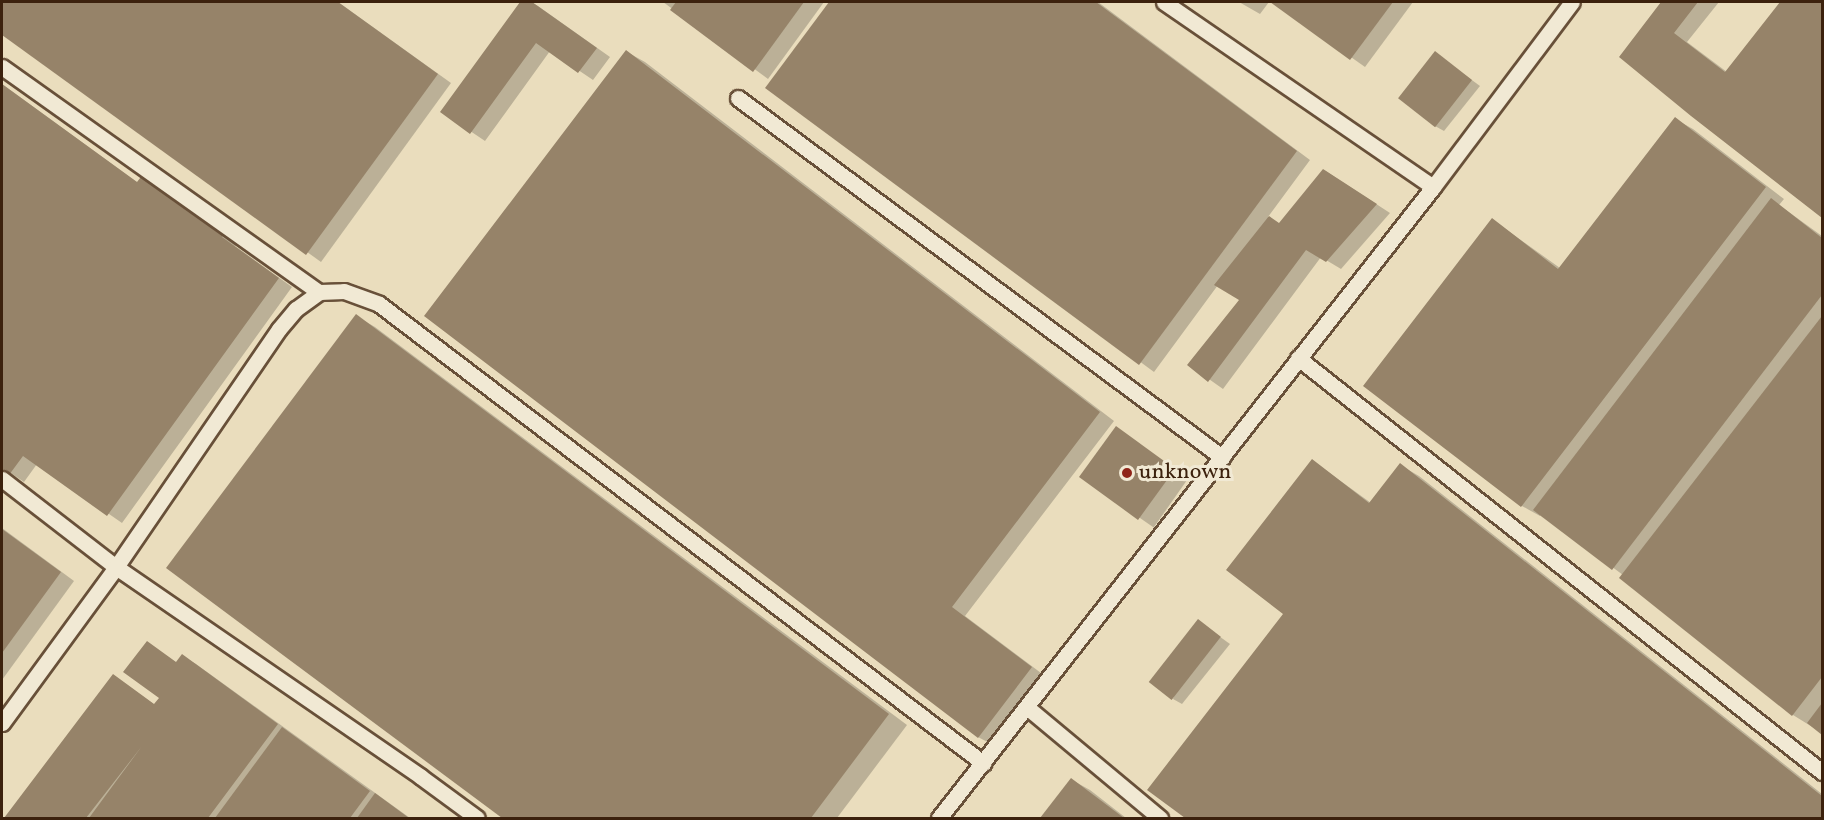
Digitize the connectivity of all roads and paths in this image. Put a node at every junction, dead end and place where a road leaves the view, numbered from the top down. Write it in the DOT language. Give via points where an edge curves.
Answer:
graph roads {
  1 [pos="1164,2"];
  2 [pos="1572,2"];
  3 [pos="2,67"];
  4 [pos="738,98"];
  5 [pos="1433,187"];
  6 [pos="319,292"];
  7 [pos="1298,358"];
  8 [pos="1222,457"];
  9 [pos="2,479"];
  10 [pos="116,567"];
  11 [pos="1028,708"];
  12 [pos="2,723"];
  13 [pos="983,763"];
  14 [pos="1822,772"];
  15 [pos="477,819"];
  16 [pos="939,819"];
  17 [pos="1160,819"];
  1 -- 5 [label="lane"];
  2 -- 5 [label="lane"];
  3 -- 6 [label="lane"];
  4 -- 8 [label="lane"];
  5 -- 7 [label="lane"];
  6 -- 10 [label="lane" via="296,309 279,329"];
  6 -- 13 [label="lane" via="344,291 379,304"];
  7 -- 8 [label="lane"];
  7 -- 14 [label="lane"];
  8 -- 11 [label="lane"];
  9 -- 10 [label="lane"];
  10 -- 12 [label="lane"];
  10 -- 15 [label="lane"];
  11 -- 13 [label="lane"];
  11 -- 17 [label="lane"];
  13 -- 16 [label="lane"];
}
